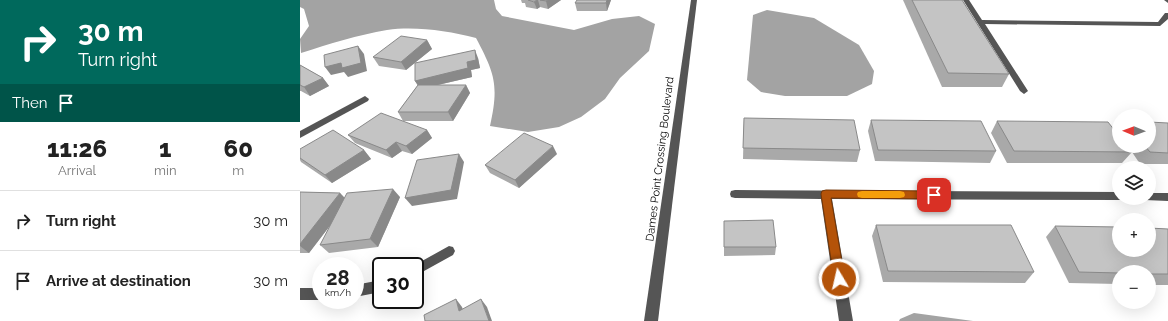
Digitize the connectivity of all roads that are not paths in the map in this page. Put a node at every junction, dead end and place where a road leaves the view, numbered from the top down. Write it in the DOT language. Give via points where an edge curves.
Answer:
graph roads {
  1 [pos="694,0"];
  2 [pos="966,0"];
  3 [pos="1168,15"];
  4 [pos="980,22"];
  5 [pos="1024,91"];
  6 [pos="365,99"];
  7 [pos="300,135"];
  8 [pos="735,194"];
  9 [pos="826,194"];
  10 [pos="1112,196"];
  11 [pos="1156,197"];
  12 [pos="1168,197"];
  13 [pos="449,251"];
  14 [pos="424,266"];
  15 [pos="300,294"];
  16 [pos="312,294"];
  17 [pos="651,321"];
  18 [pos="846,321"];
  1 -- 17 [label="street, Dames Point Crossing Boulevard"];
  2 -- 4 [label="street"];
  3 -- 4 [label="street" via="1160,24"];
  4 -- 5 [label="street"];
  6 -- 7 [label="street"];
  8 -- 9 [label="street"];
  9 -- 10 [label="street"];
  9 -- 18 [label="street"];
  11 -- 12 [label="street"];
  13 -- 14 [label="street"];
  15 -- 16 [label="street"];
}
